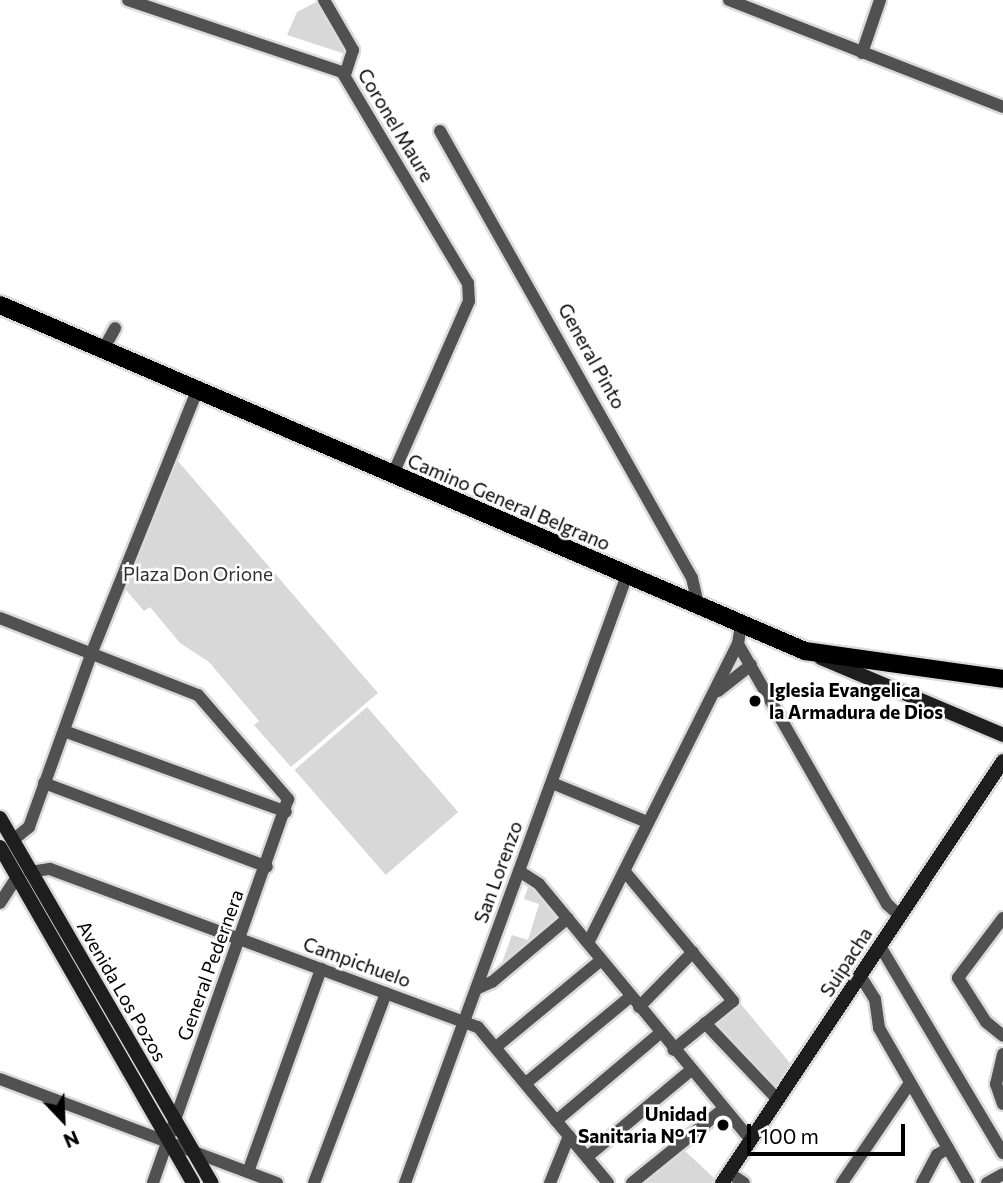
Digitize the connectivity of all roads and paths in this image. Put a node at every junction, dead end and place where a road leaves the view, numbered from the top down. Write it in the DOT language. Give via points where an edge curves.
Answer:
graph roads {
  1 [pos="128,0"];
  2 [pos="324,0"];
  3 [pos="729,0"];
  4 [pos="880,0"];
  5 [pos="862,52"];
  6 [pos="345,74"];
  7 [pos="1003,107"];
  8 [pos="440,131"];
  9 [pos="0,305"];
  10 [pos="116,328"];
  11 [pos="103,350"];
  12 [pos="197,391"];
  13 [pos="392,476"];
  14 [pos="627,575"];
  15 [pos="698,604"];
  16 [pos="0,618"];
  17 [pos="741,625"];
  18 [pos="738,644"];
  19 [pos="805,651"];
  20 [pos="92,652"];
  21 [pos="751,665"];
  22 [pos="1003,679"];
  23 [pos="713,695"];
  24 [pos="64,731"];
  25 [pos="1003,735"];
  26 [pos="1003,761"];
  27 [pos="44,783"];
  28 [pos="552,783"];
  29 [pos="287,806"];
  30 [pos="0,818"];
  31 [pos="647,822"];
  32 [pos="6,843"];
  33 [pos="267,867"];
  34 [pos="519,871"];
  35 [pos="626,873"];
  36 [pos="23,874"];
  37 [pos="0,903"];
  38 [pos="899,915"];
  39 [pos="568,918"];
  40 [pos="1003,918"];
  41 [pos="241,940"];
  42 [pos="588,943"];
  43 [pos="880,946"];
  44 [pos="693,952"];
  45 [pos="601,960"];
  46 [pos="321,969"];
  47 [pos="861,977"];
  48 [pos="476,989"];
  49 [pos="386,993"];
  50 [pos="631,996"];
  51 [pos="639,1007"];
  52 [pos="464,1021"];
  53 [pos="705,1023"];
  54 [pos="660,1033"];
  55 [pos="1003,1036"];
  56 [pos="496,1047"];
  57 [pos="673,1049"];
  58 [pos="1003,1054"];
  59 [pos="690,1071"];
  60 [pos="0,1079"];
  61 [pos="526,1083"];
  62 [pos="910,1083"];
  63 [pos="777,1099"];
  64 [pos="1003,1104"];
  65 [pos="722,1110"];
  66 [pos="174,1119"];
  67 [pos="556,1121"];
  68 [pos="569,1136"];
  69 [pos="750,1139"];
  70 [pos="168,1142"];
  71 [pos="948,1148"];
  72 [pos="194,1153"];
  73 [pos="1003,1153"];
  74 [pos="587,1157"];
  75 [pos="248,1172"];
  76 [pos="1003,1174"];
  77 [pos="725,1178"];
  78 [pos="153,1183"];
  79 [pos="193,1183"];
  80 [pos="212,1183"];
  81 [pos="277,1183"];
  82 [pos="314,1183"];
  83 [pos="405,1183"];
  84 [pos="550,1183"];
  85 [pos="608,1183"];
  86 [pos="632,1183"];
  87 [pos="744,1183"];
  88 [pos="842,1183"];
  89 [pos="922,1183"];
  90 [pos="968,1183"];
  91 [pos="987,1183"];
  1 -- 6 [label="street, Coronel Maure"];
  2 -- 6 [label="street" via="353,50"];
  3 -- 5 [label="street"];
  4 -- 5 [label="street"];
  5 -- 7 [label="street"];
  6 -- 13 [label="street, Coronel Maure" via="468,283 469,301"];
  8 -- 15 [label="street, General Pinto" via="686,567"];
  9 -- 11 [label="main road, Camino General Belgrano"];
  10 -- 11 [label="street"];
  11 -- 12 [label="main road, Camino General Belgrano"];
  12 -- 13 [label="main road, Camino General Belgrano"];
  12 -- 20 [label="street"];
  13 -- 14 [label="main road, Camino General Belgrano"];
  14 -- 15 [label="main road, Camino General Belgrano"];
  14 -- 28 [label="street, San Lorenzo"];
  15 -- 17 [label="main road, Camino General Belgrano"];
  16 -- 20 [label="street"];
  17 -- 18 [label="street"];
  17 -- 19 [label="main road, Camino General Belgrano"];
  18 -- 21 [label="street"];
  18 -- 23 [label="street"];
  19 -- 22 [label="main road"];
  19 -- 25 [label="street, Camino General Belgrano"];
  20 -- 24 [label="street"];
  20 -- 29 [label="street" via="198,695"];
  21 -- 23 [label="street"];
  21 -- 38 [label="street" via="887,904"];
  23 -- 31 [label="street"];
  24 -- 27 [label="street"];
  24 -- 29 [label="street"];
  26 -- 38 [label="street, Suipacha"];
  27 -- 32 [label="street" via="29,827"];
  27 -- 33 [label="street"];
  28 -- 31 [label="street"];
  28 -- 34 [label="street, San Lorenzo"];
  29 -- 33 [label="street, General Pedernera"];
  30 -- 32 [label="street, Avenida Los Pozos"];
  31 -- 35 [label="street"];
  32 -- 36 [label="street, Avenida Los Pozos"];
  33 -- 41 [label="street, General Pedernera"];
  34 -- 39 [label="street" via="539,884"];
  34 -- 48 [label="street, San Lorenzo"];
  35 -- 42 [label="street"];
  35 -- 44 [label="street"];
  36 -- 37 [label="street"];
  36 -- 41 [label="street, Campichuelo" via="50,869"];
  36 -- 66 [label="street, Avenida Los Pozos"];
  36 -- 70 [label="street, Avenida Los Pozos"];
  38 -- 43 [label="street, Suipacha"];
  39 -- 42 [label="street"];
  39 -- 48 [label="street" via="492,982"];
  40 -- 55 [label="street" via="958,974 986,1022"];
  41 -- 46 [label="street, Campichuelo"];
  41 -- 66 [label="street, General Pedernera"];
  42 -- 45 [label="street"];
  43 -- 47 [label="street, Suipacha"];
  43 -- 73 [label="street"];
  44 -- 51 [label="street"];
  44 -- 53 [label="street" via="733,1001"];
  45 -- 50 [label="street"];
  45 -- 56 [label="street"];
  46 -- 49 [label="street, Campichuelo"];
  46 -- 75 [label="street"];
  47 -- 62 [label="street" via="874,999 879,1028"];
  47 -- 63 [label="street, Suipacha"];
  48 -- 52 [label="street, San Lorenzo"];
  49 -- 52 [label="street, Campichuelo"];
  49 -- 82 [label="street"];
  50 -- 51 [label="street"];
  50 -- 61 [label="street"];
  51 -- 54 [label="street"];
  52 -- 56 [label="street, Campichuelo" via="483,1030"];
  52 -- 83 [label="street, San Lorenzo"];
  53 -- 57 [label="street"];
  53 -- 63 [label="street"];
  54 -- 57 [label="street"];
  54 -- 67 [label="street"];
  56 -- 61 [label="street, Campichuelo"];
  57 -- 59 [label="street"];
  58 -- 64 [label="street" via="996,1084"];
  59 -- 65 [label="street"];
  59 -- 74 [label="street"];
  60 -- 70 [label="street"];
  61 -- 67 [label="street, Campichuelo"];
  62 -- 71 [label="street"];
  62 -- 88 [label="street"];
  63 -- 69 [label="street, Suipacha"];
  65 -- 69 [label="street"];
  65 -- 86 [label="street"];
  66 -- 70 [label="street, General Pedernera"];
  66 -- 72 [label="street, Avenida Los Pozos"];
  67 -- 68 [label="street, Campichuelo"];
  68 -- 74 [label="street, Campichuelo"];
  68 -- 84 [label="street"];
  69 -- 77 [label="street, Suipacha"];
  70 -- 72 [label="street"];
  70 -- 78 [label="street, General Pedernera"];
  70 -- 79 [label="street, Avenida Los Pozos"];
  71 -- 89 [label="street" via="937,1156"];
  71 -- 90 [label="street"];
  72 -- 75 [label="street"];
  72 -- 80 [label="street, Avenida Los Pozos"];
  74 -- 85 [label="street, Campichuelo"];
  75 -- 81 [label="street"];
  76 -- 91 [label="street"];
  77 -- 87 [label="street"];
}
